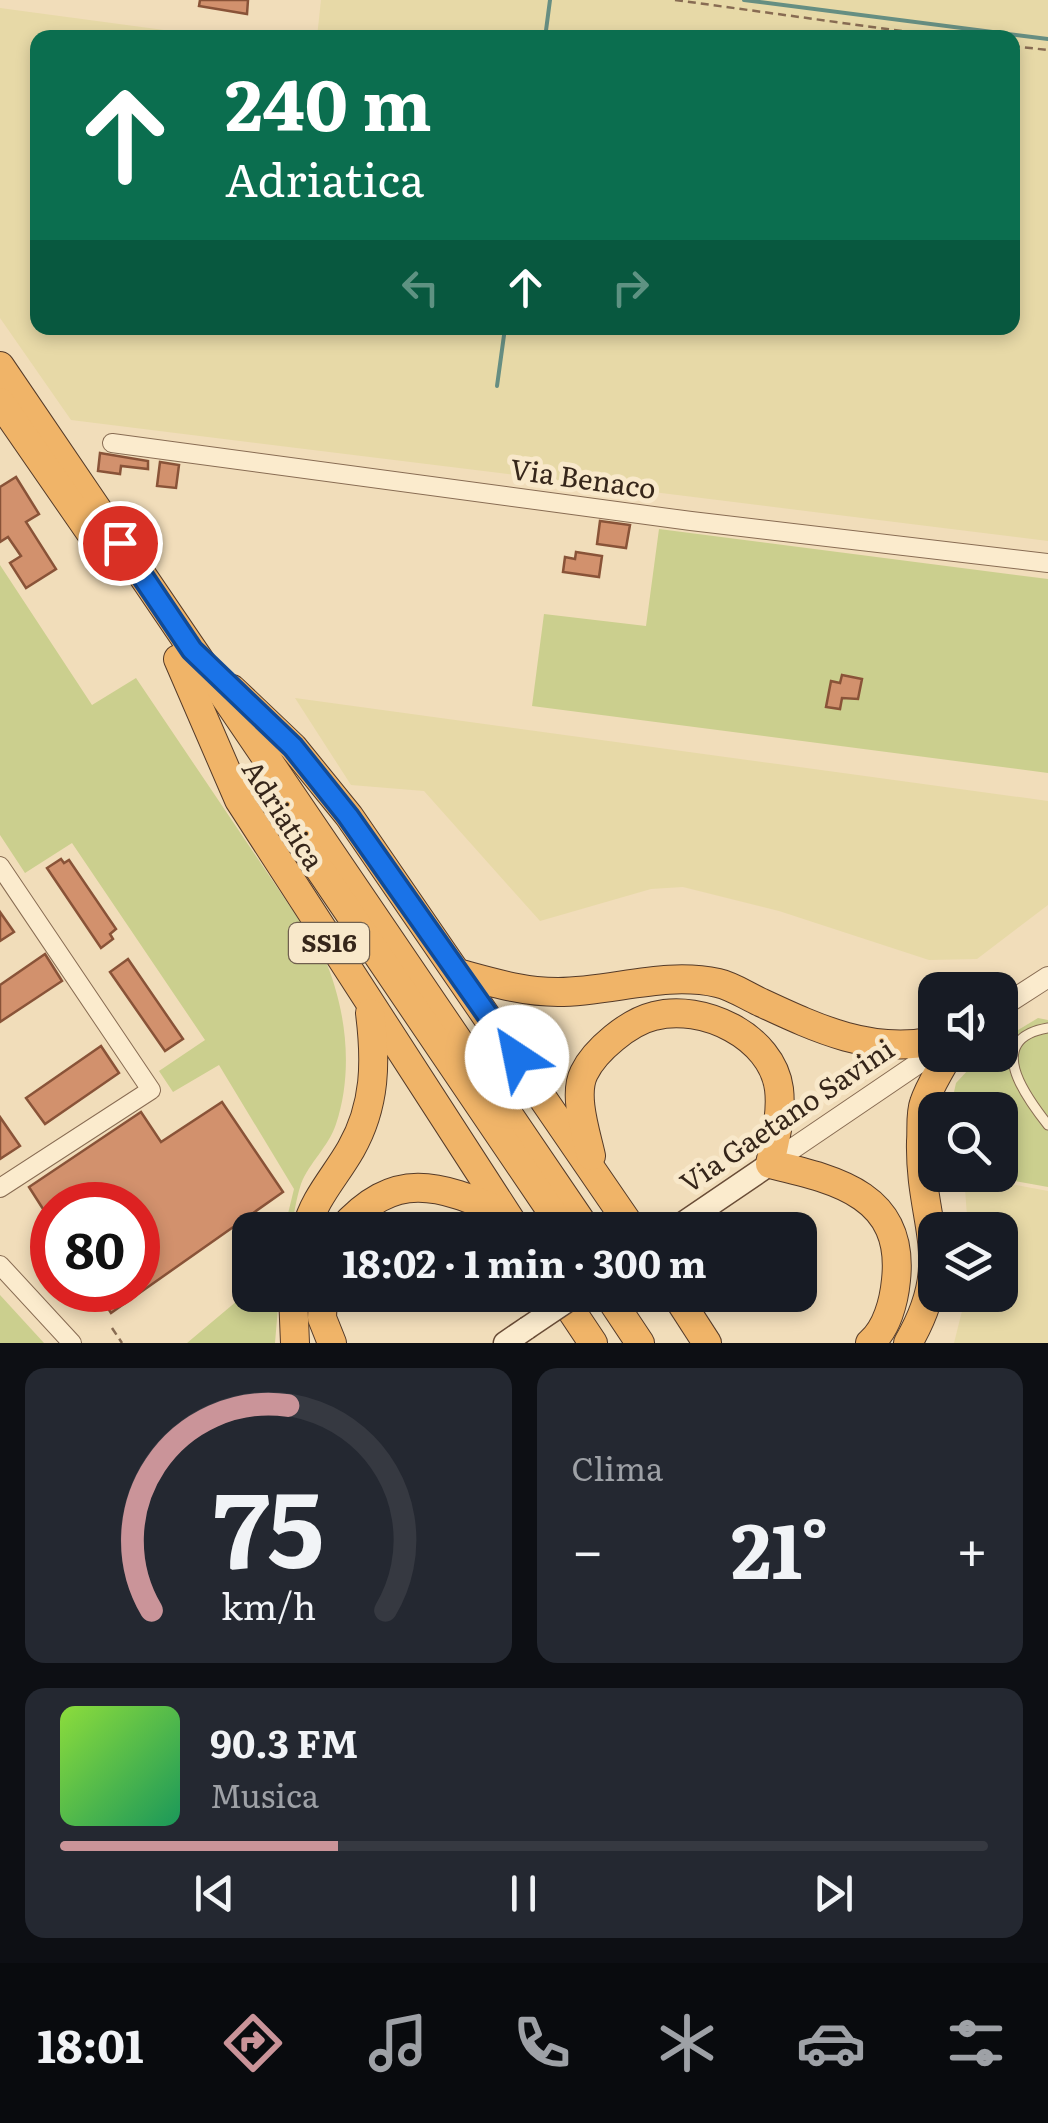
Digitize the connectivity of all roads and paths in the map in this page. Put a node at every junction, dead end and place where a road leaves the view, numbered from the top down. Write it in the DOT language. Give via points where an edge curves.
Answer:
graph roads {
  1 [pos="675,0"];
  2 [pos="894,30"];
  3 [pos="1020,47"];
  4 [pos="1048,50"];
  5 [pos="0,366"];
  6 [pos="0,402"];
  7 [pos="112,443"];
  8 [pos="1048,563"];
  9 [pos="185,654"];
  10 [pos="0,866"];
  11 [pos="461,974"];
  12 [pos="1048,976"];
  13 [pos="1018,996"];
  14 [pos="370,1007"];
  15 [pos="1048,1028"];
  16 [pos="918,1044"];
  17 [pos="918,1064"];
  18 [pos="939,1072"];
  19 [pos="1048,1125"];
  20 [pos="770,1164"];
  21 [pos="595,1172"];
  22 [pos="0,1188"];
  23 [pos="314,1212"];
  24 [pos="357,1212"];
  25 [pos="489,1212"];
  26 [pos="505,1212"];
  27 [pos="552,1212"];
  28 [pos="574,1212"];
  29 [pos="621,1212"];
  30 [pos="700,1212"];
  31 [pos="0,1264"];
  32 [pos="293,1312"];
  33 [pos="322,1312"];
  34 [pos="551,1312"];
  35 [pos="572,1312"];
  36 [pos="619,1312"];
  37 [pos="641,1312"];
  38 [pos="687,1312"];
  39 [pos="112,1328"];
  40 [pos="72,1343"];
  41 [pos="122,1343"];
  42 [pos="295,1343"];
  43 [pos="332,1343"];
  44 [pos="505,1343"];
  45 [pos="593,1343"];
  46 [pos="640,1343"];
  47 [pos="662,1343"];
  48 [pos="707,1343"];
  49 [pos="870,1343"];
  50 [pos="908,1343"];
  1 -- 2 [label="path"];
  3 -- 4 [label="path"];
  5 -- 9 [label="highway, Adriatica / SS16"];
  6 -- 9 [label="highway, Adriatica / SS16"];
  7 -- 8 [label="street, Via Benaco"];
  9 -- 11 [label="highway, SS16" via="293,747"];
  9 -- 14 [label="highway, SS16" via="239,800"];
  9 -- 27 [label="highway, Adriatica / SS16"];
  9 -- 28 [label="highway, Adriatica / SS16"];
  10 -- 22 [label="street" via="151,1090"];
  11 -- 16 [label="highway" via="521,991 670,979 720,984 876,1046"];
  11 -- 21 [label="highway, SS16"];
  12 -- 13 [label="street"];
  14 -- 23 [label="highway, SS16" via="371,1101"];
  14 -- 26 [label="highway, SS16"];
  15 -- 19 [label="lane" via="1019,1044 1012,1064 1020,1090"];
  17 -- 20 [label="street, Via Gaetano Savini"];
  18 -- 50 [label="highway" via="922,1106 935,1268 928,1304"];
  20 -- 21 [label="highway, SS16" via="779,1086 766,1055 739,1031 700,1014 653,1016 608,1042 582,1074 582,1117"];
  20 -- 30 [label="main road, Via Gaetano Savini"];
  20 -- 49 [label="highway" via="864,1194 887,1222 898,1258 895,1291 890,1313"];
  21 -- 29 [label="highway, SS16"];
  24 -- 25 [label="highway, SS16" via="394,1188 434,1188"];
  31 -- 40 [label="street"];
  32 -- 42 [label="highway"];
  33 -- 43 [label="highway"];
  34 -- 44 [label="main road, bridge"];
  35 -- 45 [label="highway"];
  36 -- 46 [label="highway"];
  37 -- 47 [label="highway"];
  38 -- 48 [label="highway"];
  39 -- 41 [label="path"];
}
